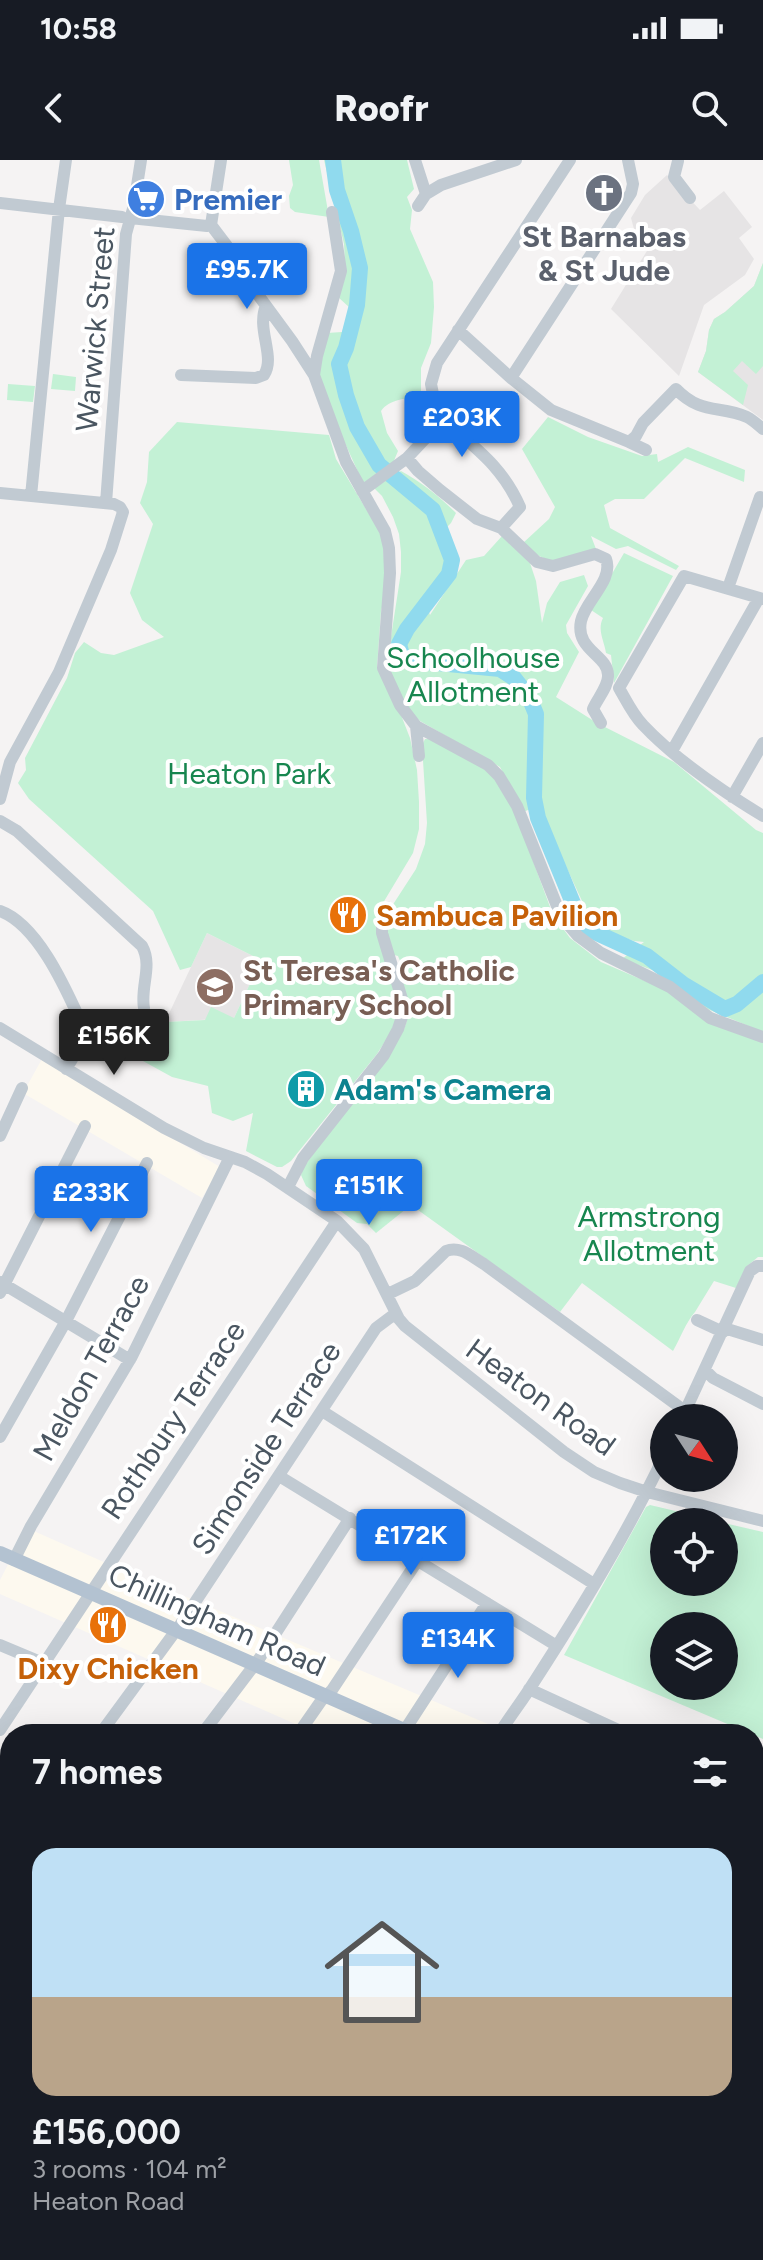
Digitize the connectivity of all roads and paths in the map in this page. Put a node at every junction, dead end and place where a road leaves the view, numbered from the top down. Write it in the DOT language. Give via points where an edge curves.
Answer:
graph roads {
  1 [pos="66,160"];
  2 [pos="141,160"];
  3 [pos="221,160"];
  4 [pos="415,160"];
  5 [pos="516,160"];
  6 [pos="570,160"];
  7 [pos="628,160"];
  8 [pos="678,161"];
  9 [pos="426,194"];
  10 [pos="690,198"];
  11 [pos="0,203"];
  12 [pos="418,206"];
  13 [pos="59,209"];
  14 [pos="332,212"];
  15 [pos="126,217"];
  16 [pos="211,225"];
  17 [pos="266,306"];
  18 [pos="458,330"];
  19 [pos="181,375"];
  20 [pos="314,375"];
  21 [pos="511,378"];
  22 [pos="439,419"];
  23 [pos="763,429"];
  24 [pos="629,442"];
  25 [pos="646,450"];
  26 [pos="402,462"];
  27 [pos="367,488"];
  28 [pos="0,493"];
  29 [pos="31,496"];
  30 [pos="763,498"];
  31 [pos="106,503"];
  32 [pos="501,528"];
  33 [pos="728,588"];
  34 [pos="761,598"];
  35 [pos="601,723"];
  36 [pos="416,726"];
  37 [pos="763,743"];
  38 [pos="672,751"];
  39 [pos="419,756"];
  40 [pos="3,774"];
  41 [pos="732,797"];
  42 [pos="0,799"];
  43 [pos="763,816"];
  44 [pos="0,821"];
  45 [pos="387,907"];
  46 [pos="0,911"];
  47 [pos="144,1008"];
  48 [pos="0,1028"];
  49 [pos="763,1037"];
  50 [pos="66,1069"];
  51 [pos="22,1088"];
  52 [pos="85,1126"];
  53 [pos="0,1136"];
  54 [pos="230,1157"];
  55 [pos="147,1163"];
  56 [pos="288,1187"];
  57 [pos="337,1221"];
  58 [pos="763,1266"];
  59 [pos="2,1287"];
  60 [pos="388,1294"];
  61 [pos="396,1313"];
  62 [pos="697,1320"];
  63 [pos="66,1321"];
  64 [pos="724,1330"];
  65 [pos="763,1340"];
  66 [pos="130,1360"];
  67 [pos="705,1370"];
  68 [pos="669,1404"];
  69 [pos="688,1404"];
  70 [pos="763,1404"];
  71 [pos="322,1411"];
  72 [pos="0,1437"];
  73 [pos="279,1476"];
  74 [pos="650,1486"];
  75 [pos="647,1492"];
  76 [pos="350,1518"];
  77 [pos="763,1521"];
  78 [pos="0,1553"];
  79 [pos="14,1560"];
  80 [pos="418,1560"];
  81 [pos="594,1584"];
  82 [pos="89,1592"];
  83 [pos="487,1603"];
  84 [pos="176,1630"];
  85 [pos="0,1645"];
  86 [pos="557,1646"];
  87 [pos="43,1663"];
  88 [pos="254,1664"];
  89 [pos="529,1689"];
  90 [pos="326,1696"];
  91 [pos="2,1722"];
  92 [pos="107,1724"];
  93 [pos="209,1724"];
  94 [pos="305,1724"];
  95 [pos="386,1724"];
  96 [pos="411,1724"];
  97 [pos="506,1724"];
  98 [pos="605,1724"];
  1 -- 13 [label="street"];
  2 -- 15 [label="street, Warwick Street" via="134,205"];
  3 -- 16 [label="street"];
  4 -- 9 [label="street"];
  5 -- 9 [label="street"];
  6 -- 18 [label="street"];
  7 -- 21 [label="street" via="631,193"];
  8 -- 10 [label="street" via="674,177"];
  9 -- 12 [label="street"];
  11 -- 13 [label="street"];
  13 -- 15 [label="street"];
  13 -- 29 [label="street"];
  14 -- 20 [label="street" via="341,271"];
  15 -- 16 [label="street"];
  15 -- 31 [label="street, Warwick Street"];
  16 -- 17 [label="street"];
  17 -- 19 [label="street" via="264,375"];
  17 -- 20 [label="street"];
  18 -- 21 [label="street"];
  18 -- 22 [label="street" via="432,377"];
  20 -- 27 [label="street" via="342,454"];
  21 -- 24 [label="street" via="551,410"];
  22 -- 26 [label="street" via="435,430"];
  22 -- 32 [label="street" via="502,475 520,507"];
  23 -- 24 [label="street" via="748,417 695,404 676,389"];
  24 -- 25 [label="street"];
  26 -- 27 [label="street"];
  26 -- 32 [label="street" via="482,522"];
  27 -- 36 [label="street" via="389,548 384,675"];
  28 -- 29 [label="street"];
  29 -- 31 [label="street"];
  30 -- 33 [label="street"];
  31 -- 40 [label="street" via="123,512 111,550 59,672"];
  32 -- 35 [label="street" via="547,566 595,554 607,561 606,574 581,622 584,642 608,672 593,709"];
  33 -- 34 [label="street"];
  33 -- 38 [label="street" via="684,576 619,688 641,723"];
  34 -- 38 [label="street"];
  36 -- 39 [label="street"];
  36 -- 49 [label="street" via="499,776 557,906 578,936 670,987 710,1018"];
  37 -- 41 [label="street"];
  38 -- 41 [label="street"];
  40 -- 42 [label="street"];
  41 -- 43 [label="street"];
  44 -- 47 [label="street" via="142,946 147,964"];
  45 -- 56 [label="street" via="382,928 402,999 402,1021 388,1049 303,1158"];
  46 -- 50 [label="street" via="38,943 80,1020 82,1041"];
  48 -- 50 [label="street"];
  50 -- 54 [label="street" via="164,1128"];
  51 -- 53 [label="street"];
  52 -- 59 [label="street"];
  54 -- 56 [label="street"];
  54 -- 66 [label="street, Meldon Terrace"];
  55 -- 63 [label="street"];
  56 -- 57 [label="street"];
  57 -- 60 [label="street" via="364,1249"];
  57 -- 82 [label="street, Rothbury Terrace"];
  58 -- 64 [label="street" via="750,1271"];
  59 -- 63 [label="street"];
  60 -- 61 [label="street"];
  60 -- 68 [label="street" via="412,1283 449,1250 464,1252"];
  61 -- 71 [label="street, Simonside Terrace" via="376,1328"];
  61 -- 75 [label="street, Heaton Road" via="421,1340 564,1452 594,1472"];
  62 -- 64 [label="street"];
  63 -- 66 [label="street"];
  63 -- 72 [label="street"];
  64 -- 65 [label="street"];
  64 -- 67 [label="street"];
  66 -- 79 [label="street, Meldon Terrace"];
  67 -- 69 [label="street"];
  67 -- 70 [label="street"];
  71 -- 73 [label="street, Simonside Terrace"];
  71 -- 81 [label="street"];
  73 -- 76 [label="street"];
  73 -- 84 [label="street, Simonside Terrace"];
  74 -- 75 [label="street"];
  75 -- 77 [label="street, Heaton Road"];
  75 -- 81 [label="street"];
  76 -- 80 [label="street"];
  76 -- 88 [label="street"];
  78 -- 79 [label="main road, Chillingham Road"];
  79 -- 82 [label="main road, Chillingham Road"];
  80 -- 83 [label="street"];
  80 -- 90 [label="street"];
  81 -- 86 [label="street"];
  82 -- 84 [label="main road, Chillingham Road"];
  82 -- 87 [label="street, Rothbury Terrace"];
  83 -- 86 [label="street"];
  83 -- 96 [label="street"];
  84 -- 88 [label="main road, Chillingham Road"];
  84 -- 92 [label="street, Simonside Terrace"];
  85 -- 87 [label="street"];
  86 -- 89 [label="street"];
  87 -- 91 [label="street, Rothbury Terrace"];
  88 -- 90 [label="main road, Chillingham Road"];
  88 -- 93 [label="street"];
  89 -- 97 [label="street"];
  89 -- 98 [label="street"];
  90 -- 94 [label="street"];
  90 -- 95 [label="main road, Chillingham Road"];
}
